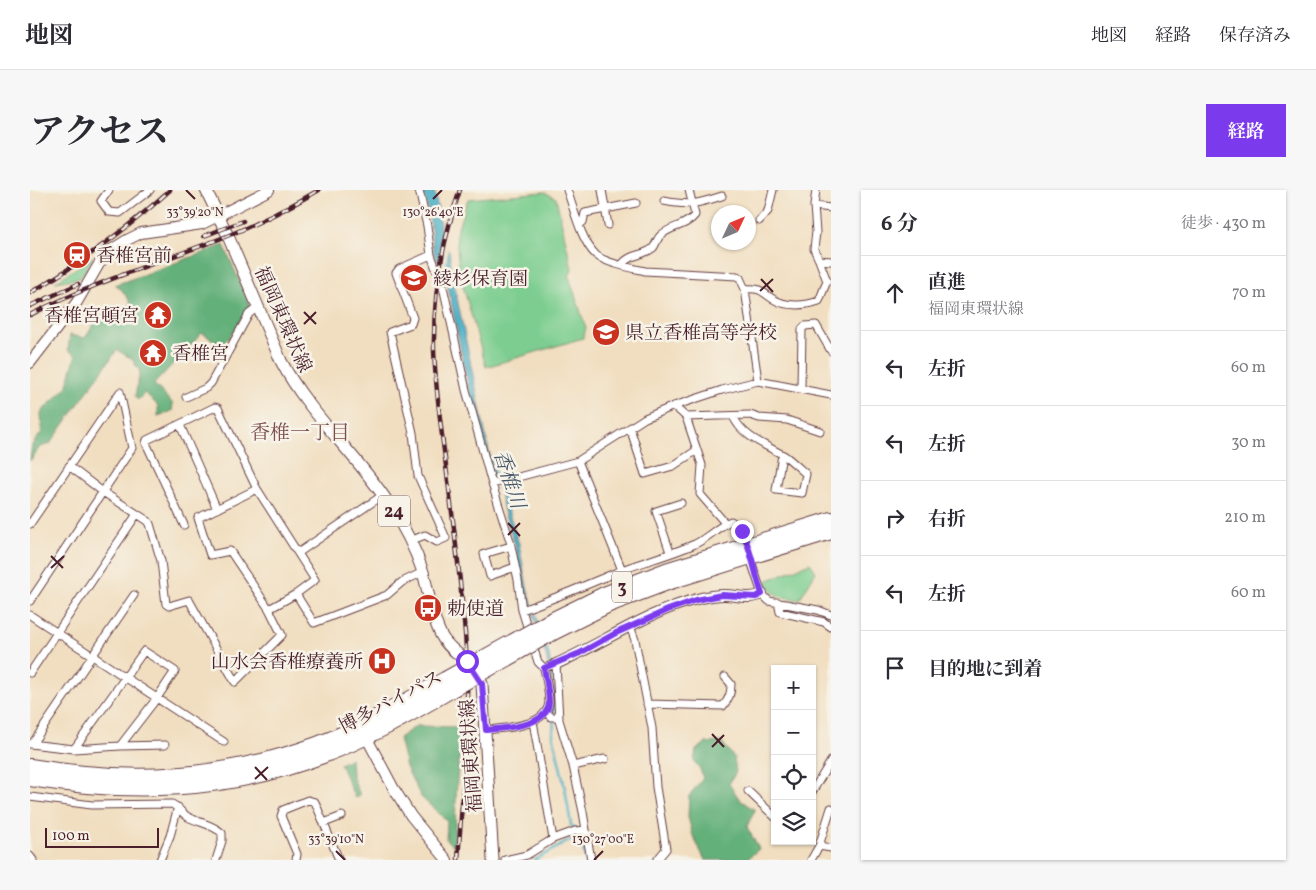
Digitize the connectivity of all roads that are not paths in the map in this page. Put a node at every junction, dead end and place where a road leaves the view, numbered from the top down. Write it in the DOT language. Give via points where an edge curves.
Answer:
graph roads {
  1 [pos="109,190"];
  2 [pos="150,190"];
  3 [pos="206,190"];
  4 [pos="269,190"];
  5 [pos="419,190"];
  6 [pos="566,190"];
  7 [pos="602,190"];
  8 [pos="690,190"];
  9 [pos="773,190"];
  10 [pos="816,190"];
  11 [pos="722,196"];
  12 [pos="664,201"];
  13 [pos="636,203"];
  14 [pos="692,204"];
  15 [pos="814,206"];
  16 [pos="605,208"];
  17 [pos="831,208"];
  18 [pos="219,216"];
  19 [pos="759,221"];
  20 [pos="579,225"];
  21 [pos="608,225"];
  22 [pos="431,255"];
  23 [pos="819,260"];
  24 [pos="831,261"];
  25 [pos="622,265"];
  26 [pos="745,288"];
  27 [pos="258,307"];
  28 [pos="831,351"];
  29 [pos="30,363"];
  30 [pos="758,381"];
  31 [pos="801,388"];
  32 [pos="831,395"];
  33 [pos="186,397"];
  34 [pos="674,406"];
  35 [pos="733,416"];
  36 [pos="686,417"];
  37 [pos="180,425"];
  38 [pos="630,428"];
  39 [pos="820,431"];
  40 [pos="697,450"];
  41 [pos="782,455"];
  42 [pos="578,461"];
  43 [pos="69,466"];
  44 [pos="492,484"];
  45 [pos="257,489"];
  46 [pos="103,492"];
  47 [pos="383,495"];
  48 [pos="681,503"];
  49 [pos="217,508"];
  50 [pos="137,514"];
  51 [pos="831,519"];
  52 [pos="725,523"];
  53 [pos="30,524"];
  54 [pos="184,525"];
  55 [pos="831,532"];
  56 [pos="410,541"];
  57 [pos="511,546"];
  58 [pos="749,551"];
  59 [pos="670,552"];
  60 [pos="298,553"];
  61 [pos="515,566"];
  62 [pos="622,570"];
  63 [pos="422,572"];
  64 [pos="134,594"];
  65 [pos="296,594"];
  66 [pos="762,594"];
  67 [pos="30,601"];
  68 [pos="778,602"];
  69 [pos="269,610"];
  70 [pos="522,610"];
  71 [pos="30,615"];
  72 [pos="831,615"];
  73 [pos="630,626"];
  74 [pos="831,627"];
  75 [pos="58,633"];
  76 [pos="92,655"];
  77 [pos="556,664"];
  78 [pos="544,668"];
  79 [pos="30,673"];
  80 [pos="126,677"];
  81 [pos="725,677"];
  82 [pos="157,698"];
  83 [pos="647,704"];
  84 [pos="546,712"];
  85 [pos="559,717"];
  86 [pos="533,721"];
  87 [pos="486,730"];
  88 [pos="363,731"];
  89 [pos="224,742"];
  90 [pos="31,744"];
  91 [pos="164,745"];
  92 [pos="120,746"];
  93 [pos="74,749"];
  94 [pos="605,758"];
  95 [pos="831,761"];
  96 [pos="30,766"];
  97 [pos="573,766"];
  98 [pos="30,779"];
  99 [pos="816,785"];
  100 [pos="748,791"];
  101 [pos="30,797"];
  102 [pos="178,807"];
  103 [pos="831,808"];
  104 [pos="771,813"];
  105 [pos="342,816"];
  106 [pos="324,823"];
  107 [pos="582,830"];
  108 [pos="553,839"];
  109 [pos="819,846"];
  110 [pos="831,848"];
  111 [pos="30,856"];
  112 [pos="446,859"];
  113 [pos="33,860"];
  114 [pos="160,860"];
  115 [pos="216,860"];
  116 [pos="296,860"];
  117 [pos="339,860"];
  118 [pos="493,860"];
  119 [pos="505,860"];
  120 [pos="591,860"];
  121 [pos="657,860"];
  122 [pos="811,860"];
  1 -- 2 [label="street" via="101,201 109,212 120,213"];
  3 -- 18 [label="main road, 福岡東環状線 / 24"];
  4 -- 18 [label="street"];
  5 -- 22 [label="street"];
  6 -- 20 [label="street"];
  7 -- 16 [label="street"];
  8 -- 14 [label="street"];
  9 -- 19 [label="street" via="768,211"];
  10 -- 15 [label="street"];
  11 -- 14 [label="street"];
  12 -- 14 [label="street"];
  13 -- 16 [label="street"];
  14 -- 25 [label="street" via="695,215 691,220 661,235 653,248 625,260"];
  15 -- 17 [label="street"];
  15 -- 23 [label="street" via="814,250"];
  16 -- 20 [label="street" via="585,213"];
  16 -- 21 [label="street"];
  18 -- 27 [label="main road, 福岡東環状線 / 24"];
  18 -- 29 [label="street" via="202,224 141,233 108,252 77,302"];
  20 -- 25 [label="street" via="587,244 597,256"];
  22 -- 44 [label="street" via="444,291 466,390"];
  22 -- 56 [label="street" via="396,273 413,318 412,324 390,332 413,433 418,476 446,538 437,542 425,535"];
  23 -- 24 [label="street"];
  23 -- 26 [label="street" via="827,281 819,301 808,305 781,304 763,291"];
  25 -- 26 [label="street" via="645,270 737,276"];
  26 -- 30 [label="street"];
  27 -- 33 [label="street" via="249,314 211,383"];
  27 -- 47 [label="main road, 福岡東環状線 / 24" via="299,393"];
  28 -- 31 [label="street" via="816,325 802,329"];
  30 -- 31 [label="street"];
  30 -- 34 [label="street"];
  31 -- 32 [label="street"];
  34 -- 36 [label="street"];
  34 -- 38 [label="street"];
  35 -- 36 [label="street"];
  35 -- 39 [label="street" via="787,420"];
  35 -- 41 [label="street" via="737,425 750,437"];
  36 -- 40 [label="street"];
  37 -- 45 [label="street" via="218,408"];
  37 -- 49 [label="street"];
  37 -- 54 [label="street" via="146,443"];
  38 -- 40 [label="street" via="644,474 673,466"];
  38 -- 42 [label="street"];
  40 -- 52 [label="street" via="702,464 700,494"];
  41 -- 41 [label="street" via="806,474 802,493 776,490"];
  42 -- 44 [label="street"];
  42 -- 62 [label="street"];
  43 -- 46 [label="street"];
  43 -- 46 [label="street" via="120,392 132,448"];
  43 -- 53 [label="street"];
  44 -- 57 [label="street"];
  45 -- 49 [label="street"];
  45 -- 60 [label="street"];
  46 -- 50 [label="street"];
  46 -- 67 [label="street"];
  47 -- 56 [label="main road, 福岡東環状線 / 24"];
  47 -- 60 [label="street"];
  48 -- 59 [label="street" via="656,511"];
  49 -- 69 [label="street" via="198,518 210,556 230,551"];
  50 -- 69 [label="street" via="150,524 161,562 166,604 190,600 235,682 282,635"];
  50 -- 75 [label="street"];
  51 -- 58 [label="highway, 博多バイパス / 3"];
  52 -- 58 [label="street" via="730,521 737,525"];
  52 -- 59 [label="street" via="706,538"];
  55 -- 58 [label="highway, 博多バイパス / 3"];
  56 -- 63 [label="main road, 福岡東環状線 / 24"];
  57 -- 61 [label="street"];
  57 -- 61 [label="street" via="484,554 490,576"];
  58 -- 66 [label="street"];
  58 -- 88 [label="highway, 博多バイパス / 3, bridge" via="550,627 448,684 401,720"];
  59 -- 62 [label="street"];
  60 -- 65 [label="street" via="315,580"];
  61 -- 70 [label="street"];
  62 -- 70 [label="street"];
  63 -- 65 [label="street" via="402,582 388,595 314,623"];
  63 -- 87 [label="main road, 福岡東環状線 / 24" via="441,636 474,669 482,684"];
  64 -- 76 [label="street"];
  65 -- 69 [label="street"];
  66 -- 68 [label="street" via="769,601"];
  66 -- 73 [label="street" via="756,597 722,595 696,600"];
  68 -- 72 [label="street"];
  68 -- 74 [label="street" via="780,612 824,622"];
  70 -- 78 [label="street" via="538,662"];
  71 -- 75 [label="street"];
  73 -- 77 [label="street"];
  73 -- 83 [label="street"];
  75 -- 76 [label="street"];
  75 -- 79 [label="street"];
  76 -- 80 [label="street"];
  76 -- 90 [label="street"];
  77 -- 78 [label="street"];
  77 -- 85 [label="street"];
  78 -- 84 [label="street" via="549,704"];
  80 -- 82 [label="street"];
  80 -- 82 [label="street" via="144,651 175,671"];
  80 -- 93 [label="street"];
  81 -- 83 [label="street" via="731,684 731,692 723,706"];
  82 -- 89 [label="street"];
  82 -- 92 [label="street"];
  83 -- 121 [label="street" via="666,849"];
  84 -- 85 [label="street" via="551,717"];
  84 -- 86 [label="street"];
  85 -- 97 [label="street"];
  86 -- 87 [label="street"];
  86 -- 108 [label="street"];
  87 -- 118 [label="main road, 福岡東環状線 / 24"];
  88 -- 96 [label="highway, 博多バイパス / 3" via="264,761 214,772 162,777 100,775"];
  88 -- 98 [label="highway, 博多バイパス / 3" via="322,756 267,774 216,784 163,790 99,788"];
  88 -- 112 [label="street" via="394,789"];
  90 -- 93 [label="street"];
  91 -- 92 [label="street"];
  92 -- 93 [label="street"];
  94 -- 97 [label="street"];
  95 -- 99 [label="street"];
  97 -- 107 [label="street"];
  100 -- 104 [label="street"];
  101 -- 102 [label="street" via="92,805 172,804"];
  102 -- 114 [label="street"];
  102 -- 115 [label="street" via="186,816 216,828 222,834"];
  103 -- 109 [label="street"];
  105 -- 106 [label="street"];
  106 -- 116 [label="street" via="314,802 308,800 283,810 281,816 298,854"];
  106 -- 117 [label="street"];
  107 -- 108 [label="street"];
  107 -- 120 [label="street"];
  108 -- 119 [label="street" via="527,855"];
  109 -- 110 [label="street"];
  109 -- 122 [label="street"];
  111 -- 113 [label="street"];
}
